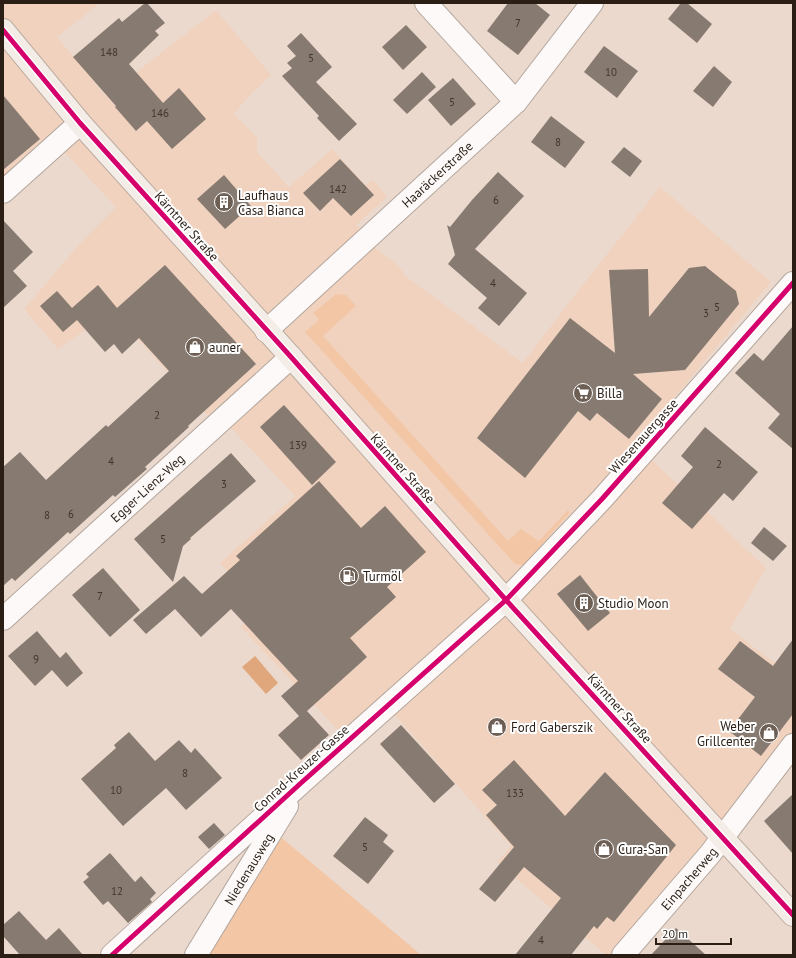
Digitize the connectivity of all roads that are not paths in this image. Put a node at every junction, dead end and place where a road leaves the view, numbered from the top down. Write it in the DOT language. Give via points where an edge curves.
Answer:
graph roads {
  1 [pos="426,3"];
  2 [pos="592,3"];
  3 [pos="3,30"];
  4 [pos="516,102"];
  5 [pos="80,123"];
  6 [pos="3,192"];
  7 [pos="793,283"];
  8 [pos="266,331"];
  9 [pos="291,357"];
  10 [pos="506,600"];
  11 [pos="3,619"];
  12 [pos="793,745"];
  13 [pos="300,783"];
  14 [pos="722,837"];
  15 [pos="793,915"];
  16 [pos="112,955"];
  17 [pos="196,955"];
  18 [pos="623,955"];
  1 -- 4 [label="street"];
  2 -- 4 [label="street, Haaräckerstraße"];
  3 -- 5 [label="main road, Kärntner Straße"];
  4 -- 8 [label="street, Haaräckerstraße"];
  5 -- 6 [label="street"];
  5 -- 8 [label="main road, Kärntner Straße"];
  7 -- 10 [label="street, Wiesenauergasse" via="602,499"];
  8 -- 9 [label="main road, Kärntner Straße"];
  9 -- 10 [label="main road, Kärntner Straße"];
  9 -- 11 [label="street, Egger-Lienz-Weg"];
  10 -- 13 [label="street, Conrad-Kreuzer-Gasse"];
  10 -- 14 [label="main road, Kärntner Straße"];
  12 -- 14 [label="street, Einpacherweg"];
  13 -- 16 [label="street, Conrad-Kreuzer-Gasse"];
  13 -- 17 [label="street, Niedenausweg"];
  14 -- 15 [label="main road, Kärntner Straße"];
  14 -- 18 [label="street, Einpacherweg"];
}
